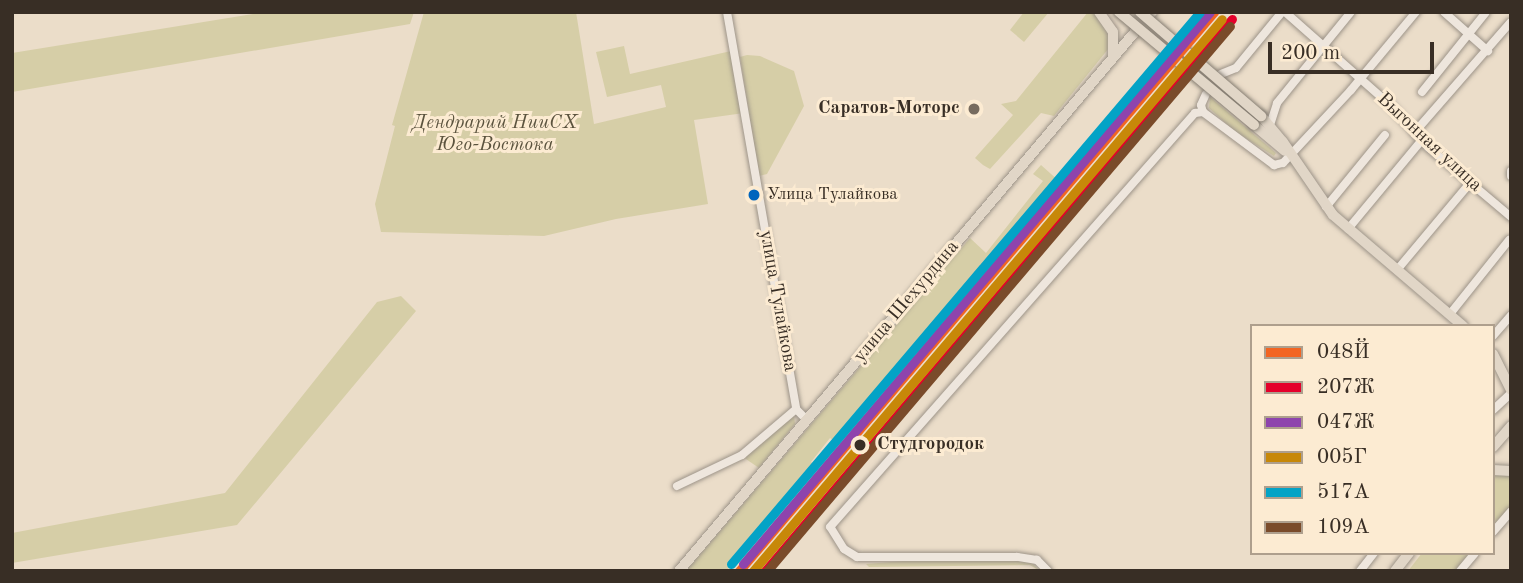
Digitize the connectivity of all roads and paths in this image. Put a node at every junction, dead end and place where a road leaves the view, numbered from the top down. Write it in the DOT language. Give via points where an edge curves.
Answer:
graph roads {
  1 [pos="727,12"];
  2 [pos="1098,12"];
  3 [pos="1119,12"];
  4 [pos="1283,12"];
  5 [pos="1351,12"];
  6 [pos="1416,12"];
  7 [pos="1444,12"];
  8 [pos="1486,12"];
  9 [pos="1147,13"];
  10 [pos="1511,22"];
  11 [pos="1468,32"];
  12 [pos="1135,33"];
  13 [pos="1324,47"];
  14 [pos="1488,51"];
  15 [pos="1113,59"];
  16 [pos="1221,74"];
  17 [pos="1359,78"];
  18 [pos="1422,92"];
  19 [pos="1206,94"];
  20 [pos="1203,112"];
  21 [pos="1257,120"];
  22 [pos="1270,125"];
  23 [pos="1414,133"];
  24 [pos="1385,135"];
  25 [pos="1421,141"];
  26 [pos="1290,155"];
  27 [pos="1470,183"];
  28 [pos="1326,207"];
  29 [pos="1511,217"];
  30 [pos="1348,229"];
  31 [pos="1509,240"];
  32 [pos="1397,270"];
  33 [pos="1450,314"];
  34 [pos="1511,315"];
  35 [pos="1461,324"];
  36 [pos="1495,333"];
  37 [pos="1495,358"];
  38 [pos="1511,392"];
  39 [pos="1495,408"];
  40 [pos="796,409"];
  41 [pos="807,420"];
  42 [pos="1511,426"];
  43 [pos="1495,445"];
  44 [pos="677,486"];
  45 [pos="1511,511"];
  46 [pos="1495,530"];
  47 [pos="1372,555"];
  48 [pos="1407,555"];
  49 [pos="1473,555"];
  50 [pos="679,571"];
  51 [pos="1048,571"];
  52 [pos="1360,571"];
  53 [pos="1395,571"];
  54 [pos="1460,571"];
  1 -- 40 [label="street, улица Тулайкова"];
  2 -- 15 [label="main road" via="1113,32"];
  3 -- 21 [label="main road, bridge"];
  4 -- 13 [label="street, Выгонная улица"];
  4 -- 16 [label="street" via="1236,68"];
  5 -- 13 [label="street"];
  6 -- 17 [label="street"];
  7 -- 11 [label="street"];
  8 -- 11 [label="street"];
  9 -- 21 [label="main road, bridge"];
  10 -- 14 [label="street"];
  11 -- 14 [label="street"];
  11 -- 18 [label="street"];
  12 -- 15 [label="main road, улица Шехурдина"];
  13 -- 17 [label="street, Выгонная улица"];
  13 -- 22 [label="street" via="1278,103"];
  14 -- 23 [label="street"];
  15 -- 41 [label="main road, улица Шехурдина"];
  17 -- 23 [label="street, Выгонная улица" via="1390,104"];
  17 -- 26 [label="street"];
  19 -- 20 [label="street"];
  20 -- 26 [label="street" via="1273,165"];
  20 -- 51 [label="street" via="1195,113 830,527 844,549 857,557 1017,557 1037,560"];
  21 -- 22 [label="main road"];
  21 -- 26 [label="main road"];
  22 -- 26 [label="main road"];
  23 -- 25 [label="street, Выгонная улица"];
  24 -- 28 [label="street"];
  25 -- 27 [label="street, Выгонная улица"];
  25 -- 30 [label="street"];
  26 -- 28 [label="main road"];
  27 -- 29 [label="street, Выгонная улица"];
  27 -- 32 [label="street"];
  28 -- 30 [label="main road"];
  30 -- 32 [label="main road"];
  31 -- 33 [label="street"];
  32 -- 33 [label="main road"];
  33 -- 35 [label="main road"];
  34 -- 36 [label="street"];
  37 -- 38 [label="main road"];
  38 -- 39 [label="street"];
  40 -- 41 [label="street"];
  40 -- 44 [label="street" via="749,451"];
  41 -- 50 [label="main road, улица Шехурдина"];
  42 -- 43 [label="main road"];
  45 -- 46 [label="street"];
  47 -- 52 [label="street"];
  48 -- 53 [label="main road"];
  49 -- 54 [label="street"];
}
